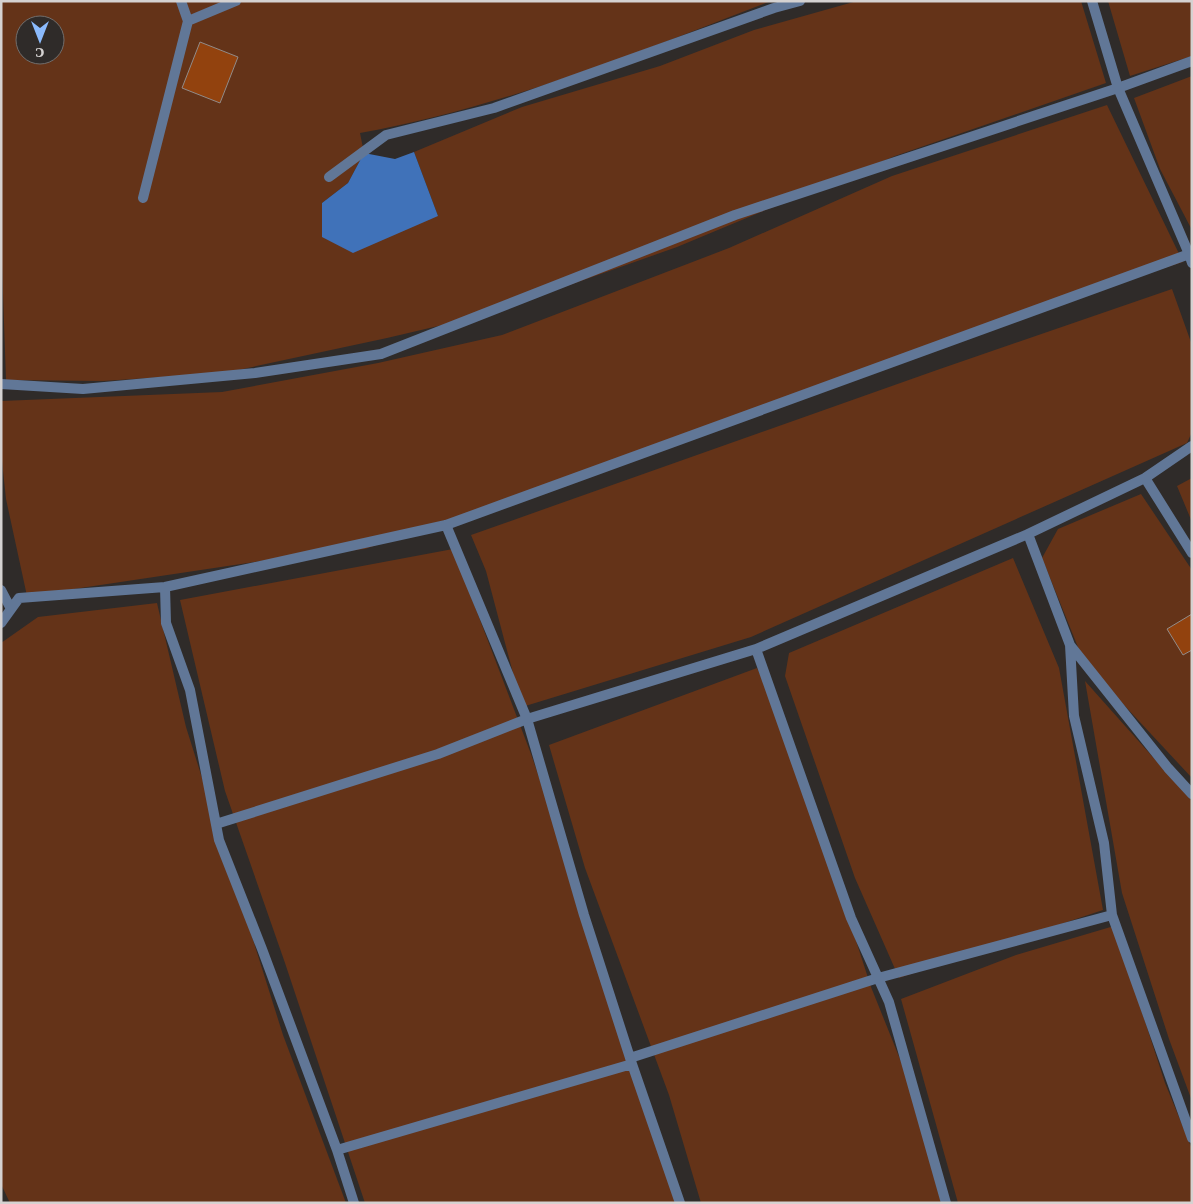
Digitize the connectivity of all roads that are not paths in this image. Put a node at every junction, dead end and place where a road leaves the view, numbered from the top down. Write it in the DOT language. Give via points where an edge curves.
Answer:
graph roads {
  1 [pos="181,1"];
  2 [pos="236,1"];
  3 [pos="800,1"];
  4 [pos="1092,1"];
  5 [pos="188,21"];
  6 [pos="1192,61"];
  7 [pos="1118,88"];
  8 [pos="329,177"];
  9 [pos="143,198"];
  10 [pos="1191,256"];
  11 [pos="1,384"];
  12 [pos="1192,446"];
  13 [pos="1145,478"];
  14 [pos="446,525"];
  15 [pos="1028,534"];
  16 [pos="1192,553"];
  17 [pos="165,587"];
  18 [pos="1,590"];
  19 [pos="11,609"];
  20 [pos="1,623"];
  21 [pos="1070,645"];
  22 [pos="756,649"];
  23 [pos="527,719"];
  24 [pos="1192,794"];
  25 [pos="216,824"];
  26 [pos="1112,915"];
  27 [pos="878,978"];
  28 [pos="631,1061"];
  29 [pos="1192,1138"];
  30 [pos="337,1150"];
  31 [pos="354,1203"];
  32 [pos="680,1203"];
  33 [pos="946,1203"];
  1 -- 5 [label="lane"];
  2 -- 5 [label="lane"];
  3 -- 8 [label="lane" via="494,108 386,135"];
  4 -- 7 [label="lane"];
  5 -- 9 [label="lane"];
  6 -- 7 [label="lane"];
  7 -- 10 [label="lane"];
  7 -- 11 [label="lane" via="736,215 381,354 255,373 83,389"];
  10 -- 14 [label="lane"];
  12 -- 13 [label="lane"];
  13 -- 15 [label="lane"];
  13 -- 16 [label="lane"];
  14 -- 17 [label="lane"];
  14 -- 23 [label="lane"];
  15 -- 21 [label="lane"];
  15 -- 22 [label="lane"];
  17 -- 19 [label="lane" via="19,598"];
  17 -- 25 [label="lane" via="166,623 190,690"];
  18 -- 19 [label="lane"];
  19 -- 20 [label="lane"];
  21 -- 24 [label="lane"];
  21 -- 26 [label="lane" via="1074,716 1104,843"];
  22 -- 23 [label="lane"];
  22 -- 27 [label="lane" via="851,918"];
  23 -- 25 [label="lane" via="438,754"];
  23 -- 28 [label="lane"];
  25 -- 30 [label="lane" via="219,840"];
  26 -- 27 [label="lane"];
  26 -- 29 [label="lane"];
  27 -- 28 [label="lane"];
  27 -- 33 [label="lane" via="889,1002"];
  28 -- 30 [label="lane"];
  28 -- 32 [label="lane"];
  30 -- 31 [label="lane"];
}
